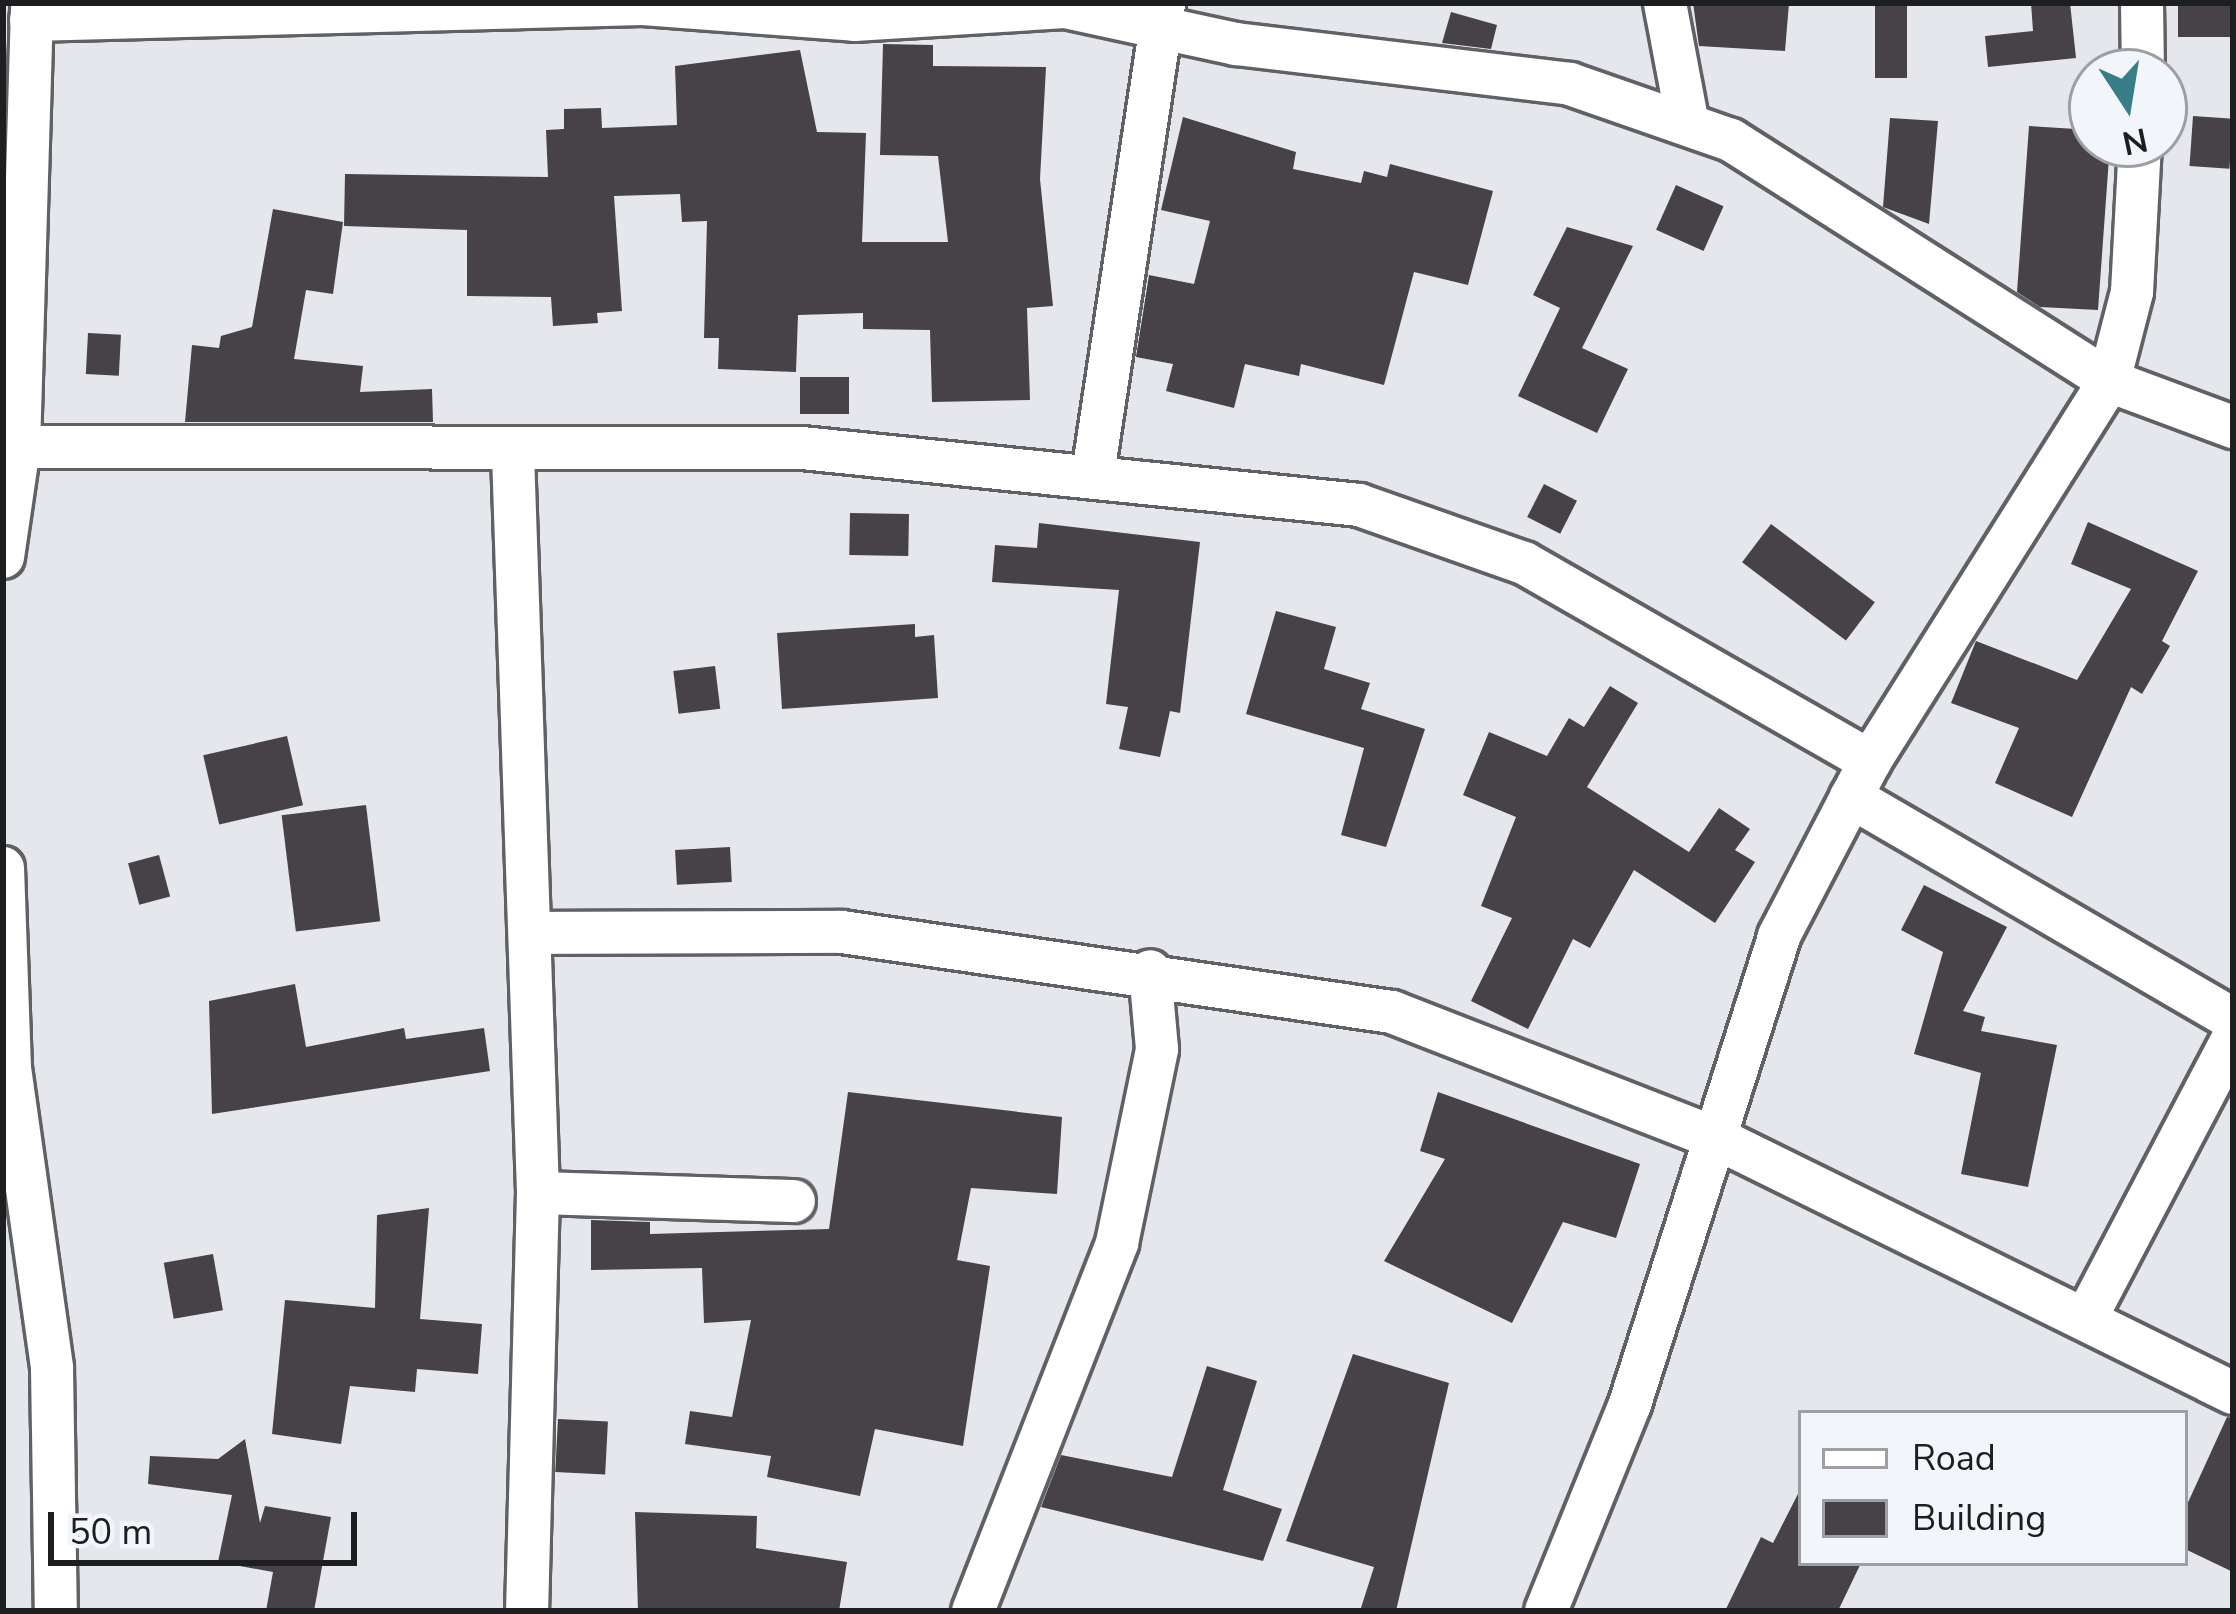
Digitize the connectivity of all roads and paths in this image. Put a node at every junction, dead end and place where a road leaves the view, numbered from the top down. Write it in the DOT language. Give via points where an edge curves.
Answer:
graph roads {
  1 [pos="1665,3"];
  2 [pos="2142,3"];
  3 [pos="643,4"];
  4 [pos="32,12"];
  5 [pos="1163,14"];
  6 [pos="2143,48"];
  7 [pos="18,72"];
  8 [pos="1687,119"];
  9 [pos="2139,168"];
  10 [pos="2109,381"];
  11 [pos="2233,427"];
  12 [pos="19,447"];
  13 [pos="513,454"];
  14 [pos="1093,474"];
  15 [pos="3,557"];
  16 [pos="1860,779"];
  17 [pos="3,868"];
  18 [pos="532,933"];
  19 [pos="1150,971"];
  20 [pos="2233,1018"];
  21 [pos="2233,1038"];
  22 [pos="1718,1138"];
  23 [pos="538,1193"];
  24 [pos="794,1202"];
  25 [pos="2086,1318"];
  26 [pos="2233,1393"];
  27 [pos="56,1611"];
  28 [pos="527,1611"];
  29 [pos="973,1611"];
  30 [pos="1546,1611"];
  1 -- 8 [label="street"];
  2 -- 6 [label="street"];
  3 -- 4 [label="street"];
  3 -- 5 [label="street" via="854,20 1065,7"];
  4 -- 7 [label="street"];
  5 -- 8 [label="street" via="1570,84"];
  5 -- 14 [label="street"];
  7 -- 12 [label="street"];
  8 -- 10 [label="street"];
  9 -- 10 [label="street" via="2132,292"];
  10 -- 11 [label="street"];
  10 -- 16 [label="street"];
  12 -- 13 [label="street"];
  12 -- 15 [label="street"];
  13 -- 14 [label="street" via="802,448"];
  13 -- 18 [label="street"];
  14 -- 16 [label="street" via="1359,505 1524,563"];
  16 -- 20 [label="street"];
  16 -- 22 [label="street" via="1779,936"];
  17 -- 27 [label="street" via="10,1068 52,1368"];
  18 -- 19 [label="street" via="842,932"];
  18 -- 23 [label="street"];
  19 -- 22 [label="street" via="1392,1012"];
  19 -- 29 [label="street" via="1157,1048 1124,1220"];
  21 -- 25 [label="street"];
  22 -- 25 [label="street"];
  22 -- 30 [label="street"];
  23 -- 24 [label="street"];
  23 -- 28 [label="street"];
  25 -- 26 [label="street"];
}
